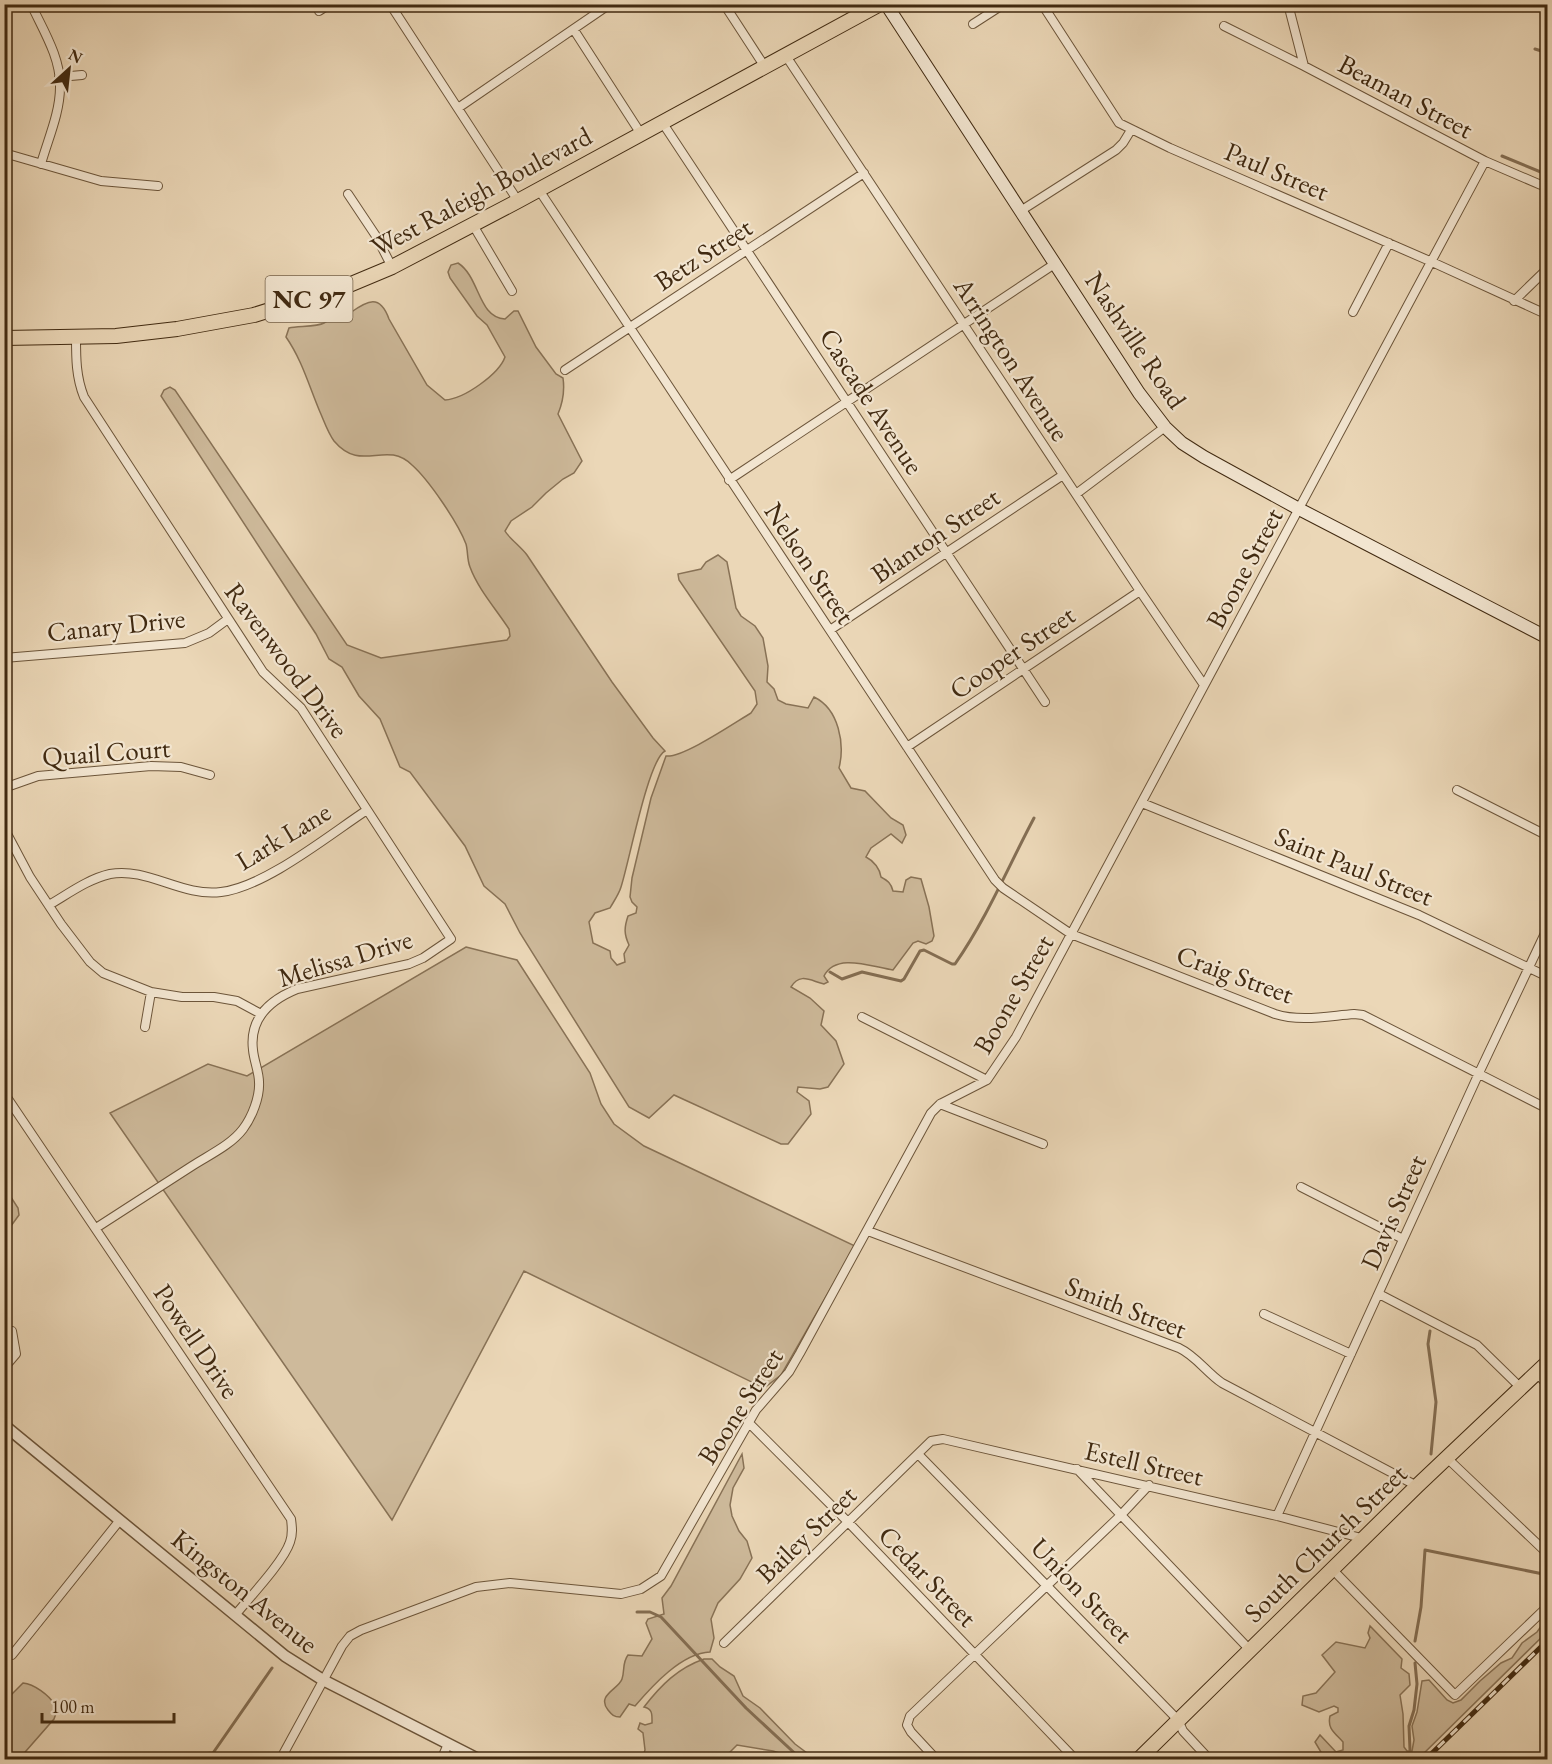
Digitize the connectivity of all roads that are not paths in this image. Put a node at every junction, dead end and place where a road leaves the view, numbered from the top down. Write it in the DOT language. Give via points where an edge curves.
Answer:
graph roads {
  1 [pos="31,4"];
  2 [pos="330,4"];
  3 [pos="390,4"];
  4 [pos="610,4"];
  5 [pos="724,4"];
  6 [pos="880,4"];
  7 [pos="886,4"];
  8 [pos="1004,4"];
  9 [pos="1042,4"];
  10 [pos="1288,4"];
  11 [pos="319,12"];
  12 [pos="973,24"];
  13 [pos="1224,26"];
  14 [pos="574,30"];
  15 [pos="786,56"];
  16 [pos="1304,66"];
  17 [pos="765,67"];
  18 [pos="82,75"];
  19 [pos="59,77"];
  20 [pos="458,108"];
  21 [pos="662,122"];
  22 [pos="1131,130"];
  23 [pos="641,134"];
  24 [pos="4,153"];
  25 [pos="1485,160"];
  26 [pos="41,164"];
  27 [pos="864,173"];
  28 [pos="158,186"];
  29 [pos="1548,188"];
  30 [pos="539,190"];
  31 [pos="348,194"];
  32 [pos="518,201"];
  33 [pos="1022,210"];
  34 [pos="473,225"];
  35 [pos="1389,243"];
  36 [pos="748,250"];
  37 [pos="1432,262"];
  38 [pos="1056,263"];
  39 [pos="393,267"];
  40 [pos="1548,268"];
  41 [pos="512,291"];
  42 [pos="1514,300"];
  43 [pos="1353,312"];
  44 [pos="1548,315"];
  45 [pos="964,324"];
  46 [pos="630,328"];
  47 [pos="76,337"];
  48 [pos="4,338"];
  49 [pos="565,370"];
  50 [pos="847,402"];
  51 [pos="1165,427"];
  52 [pos="1063,475"];
  53 [pos="729,480"];
  54 [pos="1076,494"];
  55 [pos="1299,509"];
  56 [pos="947,552"];
  57 [pos="1140,591"];
  58 [pos="228,619"];
  59 [pos="830,630"];
  60 [pos="1548,638"];
  61 [pos="4,658"];
  62 [pos="1022,669"];
  63 [pos="1204,685"];
  64 [pos="1045,702"];
  65 [pos="907,747"];
  66 [pos="210,775"];
  67 [pos="4,788"];
  68 [pos="1457,790"];
  69 [pos="1142,802"];
  70 [pos="367,810"];
  71 [pos="4,828"];
  72 [pos="1548,836"];
  73 [pos="49,905"];
  74 [pos="1548,927"];
  75 [pos="1071,934"];
  76 [pos="451,939"];
  77 [pos="1529,967"];
  78 [pos="1548,977"];
  79 [pos="151,992"];
  80 [pos="261,1014"];
  81 [pos="862,1017"];
  82 [pos="145,1027"];
  83 [pos="1479,1073"];
  84 [pos="987,1080"];
  85 [pos="4,1093"];
  86 [pos="940,1104"];
  87 [pos="1548,1109"];
  88 [pos="1043,1144"];
  89 [pos="1301,1187"];
  90 [pos="96,1228"];
  91 [pos="868,1231"];
  92 [pos="1403,1239"];
  93 [pos="1379,1294"];
  94 [pos="1264,1314"];
  95 [pos="12,1331"];
  96 [pos="1352,1354"];
  97 [pos="1548,1362"];
  98 [pos="4,1368"];
  99 [pos="1536,1373"];
  100 [pos="1548,1385"];
  101 [pos="1521,1388"];
  102 [pos="748,1422"];
  103 [pos="4,1425"];
  104 [pos="1316,1432"];
  105 [pos="918,1454"];
  106 [pos="1447,1458"];
  107 [pos="1077,1469"];
  108 [pos="1149,1485"];
  109 [pos="1417,1486"];
  110 [pos="1277,1515"];
  111 [pos="1120,1516"];
  112 [pos="120,1520"];
  113 [pos="848,1522"];
  114 [pos="1365,1539"];
  115 [pos="1548,1554"];
  116 [pos="1333,1570"];
  117 [pos="1047,1585"];
  118 [pos="1548,1606"];
  119 [pos="236,1614"];
  120 [pos="724,1643"];
  121 [pos="1250,1650"];
  122 [pos="12,1655"];
  123 [pos="975,1655"];
  124 [pos="323,1680"];
  125 [pos="1178,1720"];
  126 [pos="448,1744"];
  127 [pos="280,1760"];
  128 [pos="441,1760"];
  129 [pos="480,1760"];
  130 [pos="937,1760"];
  131 [pos="1076,1760"];
  132 [pos="1138,1760"];
  133 [pos="1210,1760"];
  1 -- 19 [label="street"];
  2 -- 11 [label="street"];
  3 -- 20 [label="street"];
  4 -- 14 [label="street"];
  5 -- 17 [label="street"];
  6 -- 15 [label="main road, West Raleigh Boulevard / NC 97"];
  7 -- 33 [label="main road, Nashville Road"];
  8 -- 12 [label="street"];
  9 -- 22 [label="street, Paul Street" via="1112,114"];
  10 -- 16 [label="street, Beaman Street"];
  13 -- 16 [label="street"];
  14 -- 20 [label="street"];
  14 -- 23 [label="street"];
  15 -- 17 [label="main road, West Raleigh Boulevard / NC 97"];
  15 -- 27 [label="street, Arrington Avenue"];
  16 -- 25 [label="street, Beaman Street"];
  17 -- 21 [label="main road, West Raleigh Boulevard / NC 97"];
  18 -- 19 [label="street"];
  19 -- 26 [label="street" via="59,99"];
  20 -- 32 [label="street"];
  21 -- 23 [label="main road, West Raleigh Boulevard / NC 97"];
  21 -- 36 [label="street, Cascade Avenue"];
  22 -- 33 [label="street" via="1116,150"];
  22 -- 35 [label="street, Paul Street"];
  23 -- 30 [label="main road, West Raleigh Boulevard / NC 97"];
  24 -- 26 [label="street"];
  25 -- 29 [label="street, Beaman Street"];
  25 -- 37 [label="street, Boone Street"];
  26 -- 28 [label="street" via="101,181"];
  27 -- 36 [label="street, Betz Street"];
  27 -- 45 [label="street, Arrington Avenue"];
  30 -- 32 [label="main road, West Raleigh Boulevard / NC 97"];
  30 -- 46 [label="street, Nelson Street"];
  31 -- 39 [label="street"];
  32 -- 34 [label="main road, West Raleigh Boulevard / NC 97"];
  33 -- 38 [label="main road, Nashville Road"];
  34 -- 39 [label="main road, West Raleigh Boulevard / NC 97"];
  34 -- 41 [label="street"];
  35 -- 37 [label="street, Paul Street"];
  35 -- 43 [label="street"];
  36 -- 46 [label="street, Betz Street"];
  36 -- 50 [label="street, Cascade Avenue"];
  37 -- 42 [label="street, Paul Street"];
  37 -- 55 [label="street, Boone Street"];
  38 -- 45 [label="street"];
  38 -- 51 [label="main road, Nashville Road"];
  39 -- 47 [label="main road, West Raleigh Boulevard / NC 97" via="330,292 246,317 153,333"];
  40 -- 42 [label="street"];
  42 -- 44 [label="street, Paul Street"];
  45 -- 50 [label="street"];
  45 -- 52 [label="street, Arrington Avenue"];
  46 -- 49 [label="street, Betz Street"];
  46 -- 53 [label="street, Nelson Street"];
  47 -- 48 [label="main road, West Raleigh Boulevard / NC 97"];
  47 -- 58 [label="street, Ravenwood Drive" via="77,375 84,397"];
  50 -- 53 [label="street"];
  50 -- 56 [label="street, Cascade Avenue"];
  51 -- 54 [label="street"];
  51 -- 55 [label="main road, Nashville Road" via="1204,457"];
  52 -- 54 [label="street, Arrington Avenue"];
  52 -- 56 [label="street, Blanton Street"];
  53 -- 59 [label="street, Nelson Street"];
  54 -- 57 [label="street, Arrington Avenue"];
  55 -- 60 [label="main road, Nashville Road"];
  55 -- 63 [label="street, Boone Street"];
  56 -- 59 [label="street, Blanton Street"];
  56 -- 62 [label="street, Cascade Avenue"];
  57 -- 62 [label="street, Cooper Street"];
  57 -- 63 [label="street, Arrington Avenue"];
  58 -- 61 [label="street, Canary Drive" via="185,643"];
  58 -- 70 [label="street, Ravenwood Drive" via="262,672 301,708"];
  59 -- 65 [label="street, Nelson Street"];
  62 -- 64 [label="street, Cascade Avenue"];
  62 -- 65 [label="street, Cooper Street"];
  63 -- 69 [label="street, Boone Street"];
  65 -- 75 [label="street, Nelson Street" via="995,880"];
  66 -- 67 [label="street, Quail Court" via="181,767 151,766 38,776"];
  68 -- 72 [label="street"];
  69 -- 75 [label="street, Boone Street"];
  69 -- 77 [label="street, Saint Paul Street" via="1419,915"];
  70 -- 73 [label="street, Lark Lane" via="268,876 238,888 223,892 188,891 139,874 116,874 93,880"];
  70 -- 76 [label="street, Ravenwood Drive"];
  71 -- 73 [label="street"];
  73 -- 79 [label="street" via="76,945 103,974"];
  74 -- 77 [label="street, Davis Street"];
  75 -- 83 [label="street, Craig Street" via="1286,1018 1364,1015"];
  75 -- 84 [label="street, Boone Street" via="1016,1036"];
  76 -- 80 [label="street, Melissa Drive" via="409,964 297,989 269,1004"];
  77 -- 78 [label="street, Saint Paul Street"];
  77 -- 83 [label="street, Davis Street"];
  79 -- 80 [label="street" via="229,999"];
  79 -- 82 [label="street"];
  80 -- 90 [label="street, Melissa Drive" via="253,1048 259,1082 257,1098 244,1128 220,1148"];
  81 -- 84 [label="street"];
  83 -- 87 [label="street, Craig Street"];
  83 -- 92 [label="street, Davis Street"];
  84 -- 86 [label="street, Boone Street"];
  85 -- 90 [label="street, Powell Drive"];
  86 -- 88 [label="street"];
  86 -- 91 [label="street, Boone Street" via="931,1113"];
  89 -- 92 [label="street"];
  90 -- 119 [label="street, Powell Drive" via="291,1519 290,1544"];
  91 -- 102 [label="street, Boone Street" via="789,1372"];
  91 -- 104 [label="street, Smith Street" via="1179,1348 1222,1383"];
  92 -- 93 [label="street, Davis Street"];
  93 -- 96 [label="street, Davis Street"];
  93 -- 101 [label="street" via="1477,1345"];
  94 -- 96 [label="street"];
  95 -- 98 [label="street" via="16,1354"];
  96 -- 104 [label="street, Davis Street"];
  97 -- 99 [label="main road, South Church Street"];
  99 -- 100 [label="street"];
  99 -- 101 [label="main road, South Church Street"];
  101 -- 106 [label="main road, South Church Street"];
  102 -- 113 [label="street, Cedar Street"];
  102 -- 124 [label="street, Boone Street" via="669,1564 648,1586 631,1593 610,1594 510,1583 476,1587 350,1636"];
  103 -- 112 [label="street, Kingston Avenue"];
  104 -- 109 [label="street, Smith Street"];
  104 -- 110 [label="street, Davis Street"];
  105 -- 107 [label="street, Estell Street" via="931,1441 943,1439"];
  105 -- 113 [label="street, Bailey Street"];
  105 -- 117 [label="street, Union Street"];
  106 -- 109 [label="main road, South Church Street"];
  106 -- 115 [label="street"];
  107 -- 108 [label="street, Estell Street"];
  107 -- 111 [label="street"];
  108 -- 110 [label="street, Estell Street"];
  108 -- 111 [label="street"];
  109 -- 114 [label="main road, South Church Street"];
  110 -- 114 [label="street, Estell Street"];
  111 -- 117 [label="street"];
  111 -- 121 [label="street"];
  112 -- 119 [label="street, Kingston Avenue"];
  112 -- 122 [label="street"];
  113 -- 120 [label="street, Bailey Street"];
  113 -- 123 [label="street, Cedar Street"];
  114 -- 116 [label="main road, South Church Street"];
  116 -- 118 [label="street" via="1455,1695"];
  116 -- 121 [label="main road, South Church Street"];
  117 -- 123 [label="street"];
  117 -- 125 [label="street, Union Street"];
  119 -- 124 [label="street, Kingston Avenue" via="285,1656"];
  121 -- 125 [label="main road, South Church Street"];
  123 -- 130 [label="street" via="910,1716 910,1732"];
  123 -- 131 [label="street, Cedar Street"];
  124 -- 126 [label="street, Kingston Avenue"];
  124 -- 127 [label="street, Boone Street"];
  125 -- 132 [label="main road, South Church Street"];
  125 -- 133 [label="street, Union Street"];
  126 -- 128 [label="street"];
  126 -- 129 [label="street, Kingston Avenue"];
}
